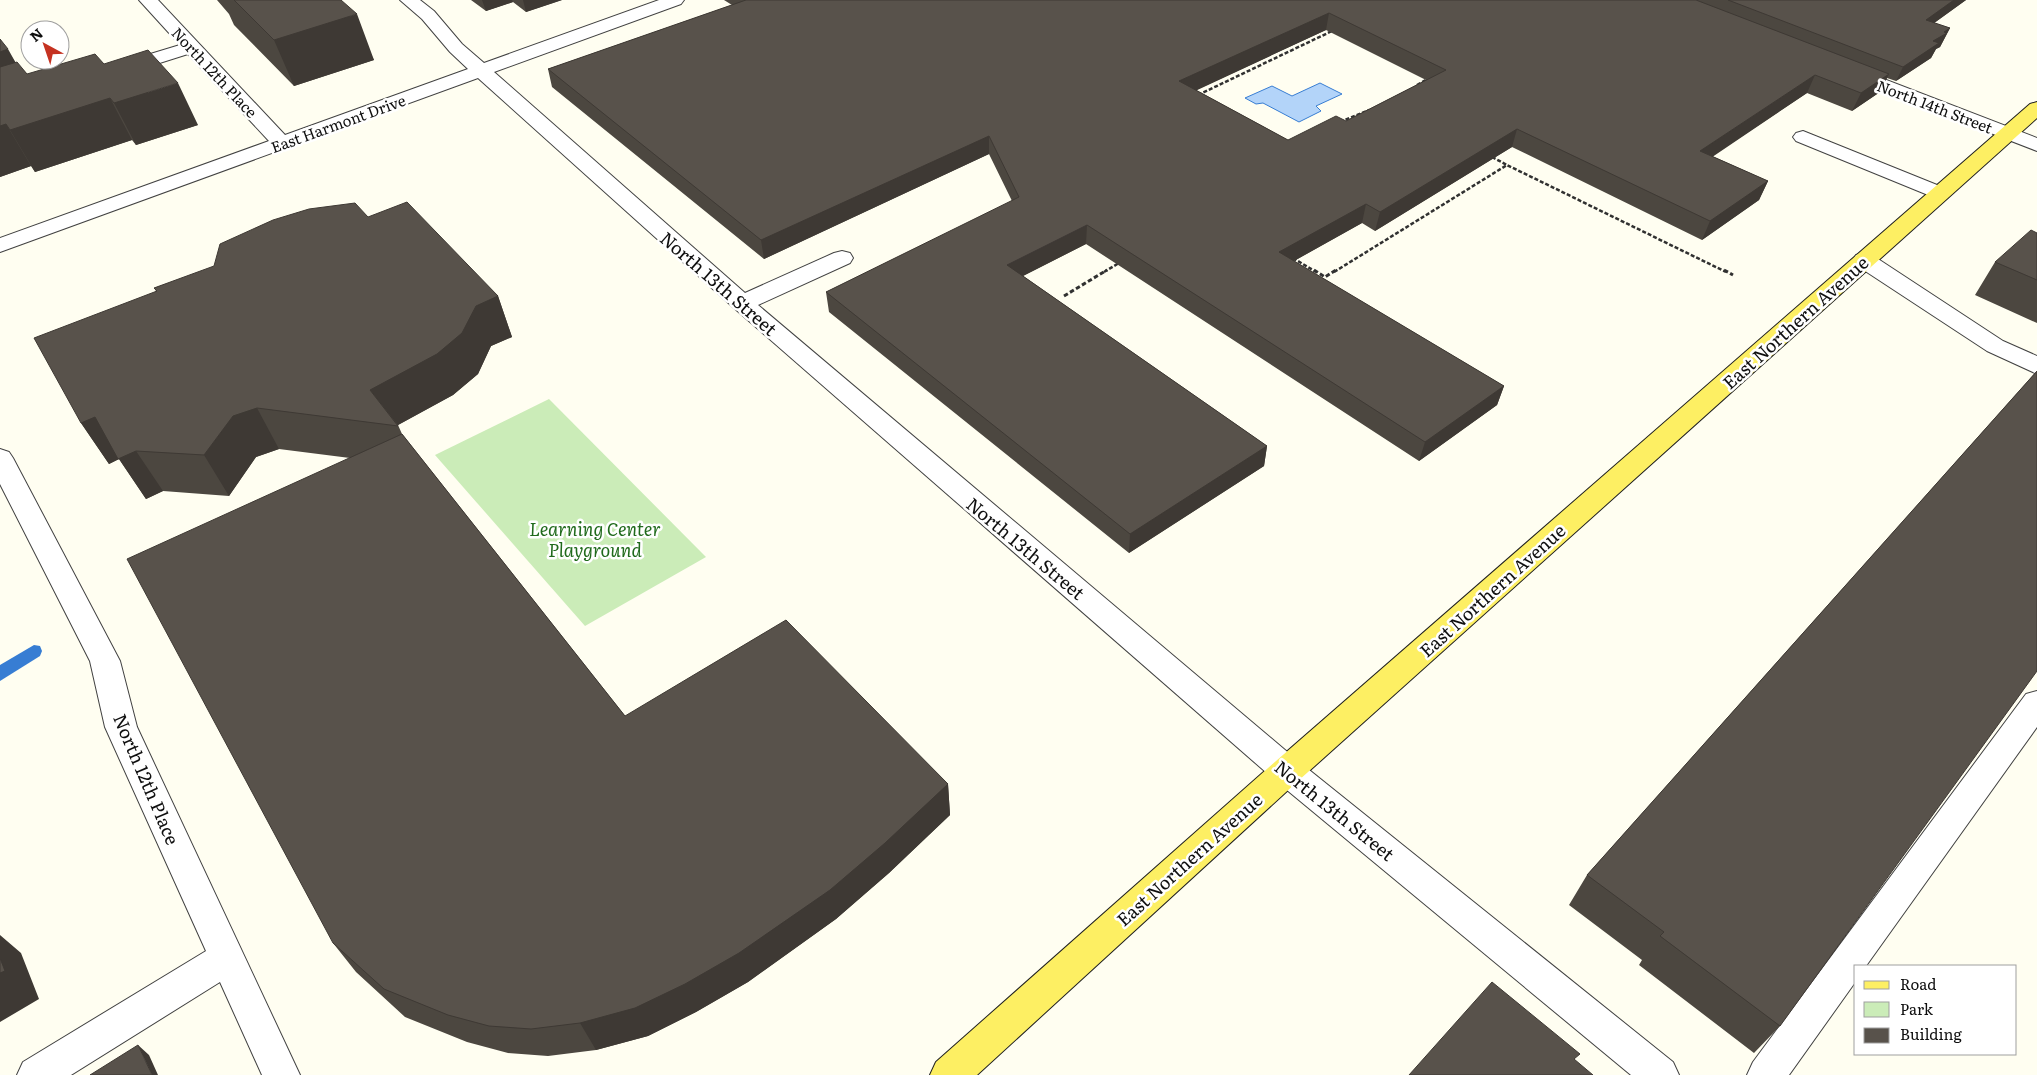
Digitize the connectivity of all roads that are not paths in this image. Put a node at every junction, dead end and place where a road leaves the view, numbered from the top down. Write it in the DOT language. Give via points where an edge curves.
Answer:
graph roads {
  1 [pos="148,0"];
  2 [pos="409,0"];
  3 [pos="675,0"];
  4 [pos="191,47"];
  5 [pos="1832,65"];
  6 [pos="482,70"];
  7 [pos="105,74"];
  8 [pos="2037,108"];
  9 [pos="2006,134"];
  10 [pos="1804,137"];
  11 [pos="282,143"];
  12 [pos="2037,145"];
  13 [pos="1940,193"];
  14 [pos="0,246"];
  15 [pos="842,258"];
  16 [pos="1864,260"];
  17 [pos="742,303"];
  18 [pos="2037,366"];
  19 [pos="0,458"];
  20 [pos="2037,703"];
  21 [pos="1287,771"];
  22 [pos="227,958"];
  23 [pos="36,1075"];
  24 [pos="281,1075"];
  25 [pos="949,1075"];
  26 [pos="1660,1075"];
  27 [pos="1766,1075"];
  1 -- 4 [label="street, North 12th Place"];
  2 -- 6 [label="street, North 13th Street"];
  3 -- 6 [label="street, East Harmont Drive"];
  4 -- 7 [label="street"];
  4 -- 11 [label="street, North 12th Place"];
  5 -- 9 [label="street, North 14th Street"];
  6 -- 11 [label="street, East Harmont Drive"];
  6 -- 17 [label="street, North 13th Street"];
  8 -- 9 [label="main road, East Northern Avenue"];
  9 -- 12 [label="street, North 14th Street"];
  9 -- 13 [label="main road, East Northern Avenue"];
  10 -- 13 [label="street"];
  11 -- 14 [label="street, East Harmont Drive"];
  13 -- 16 [label="main road, East Northern Avenue"];
  15 -- 17 [label="street"];
  16 -- 18 [label="street" via="1994,346"];
  16 -- 21 [label="main road, East Northern Avenue"];
  17 -- 21 [label="street, North 13th Street"];
  19 -- 22 [label="street, North 12th Place" via="105,661 121,727"];
  20 -- 27 [label="street"];
  21 -- 25 [label="main road, East Northern Avenue"];
  21 -- 26 [label="street, North 13th Street"];
  22 -- 23 [label="street"];
  22 -- 24 [label="street, North 12th Place"];
}
